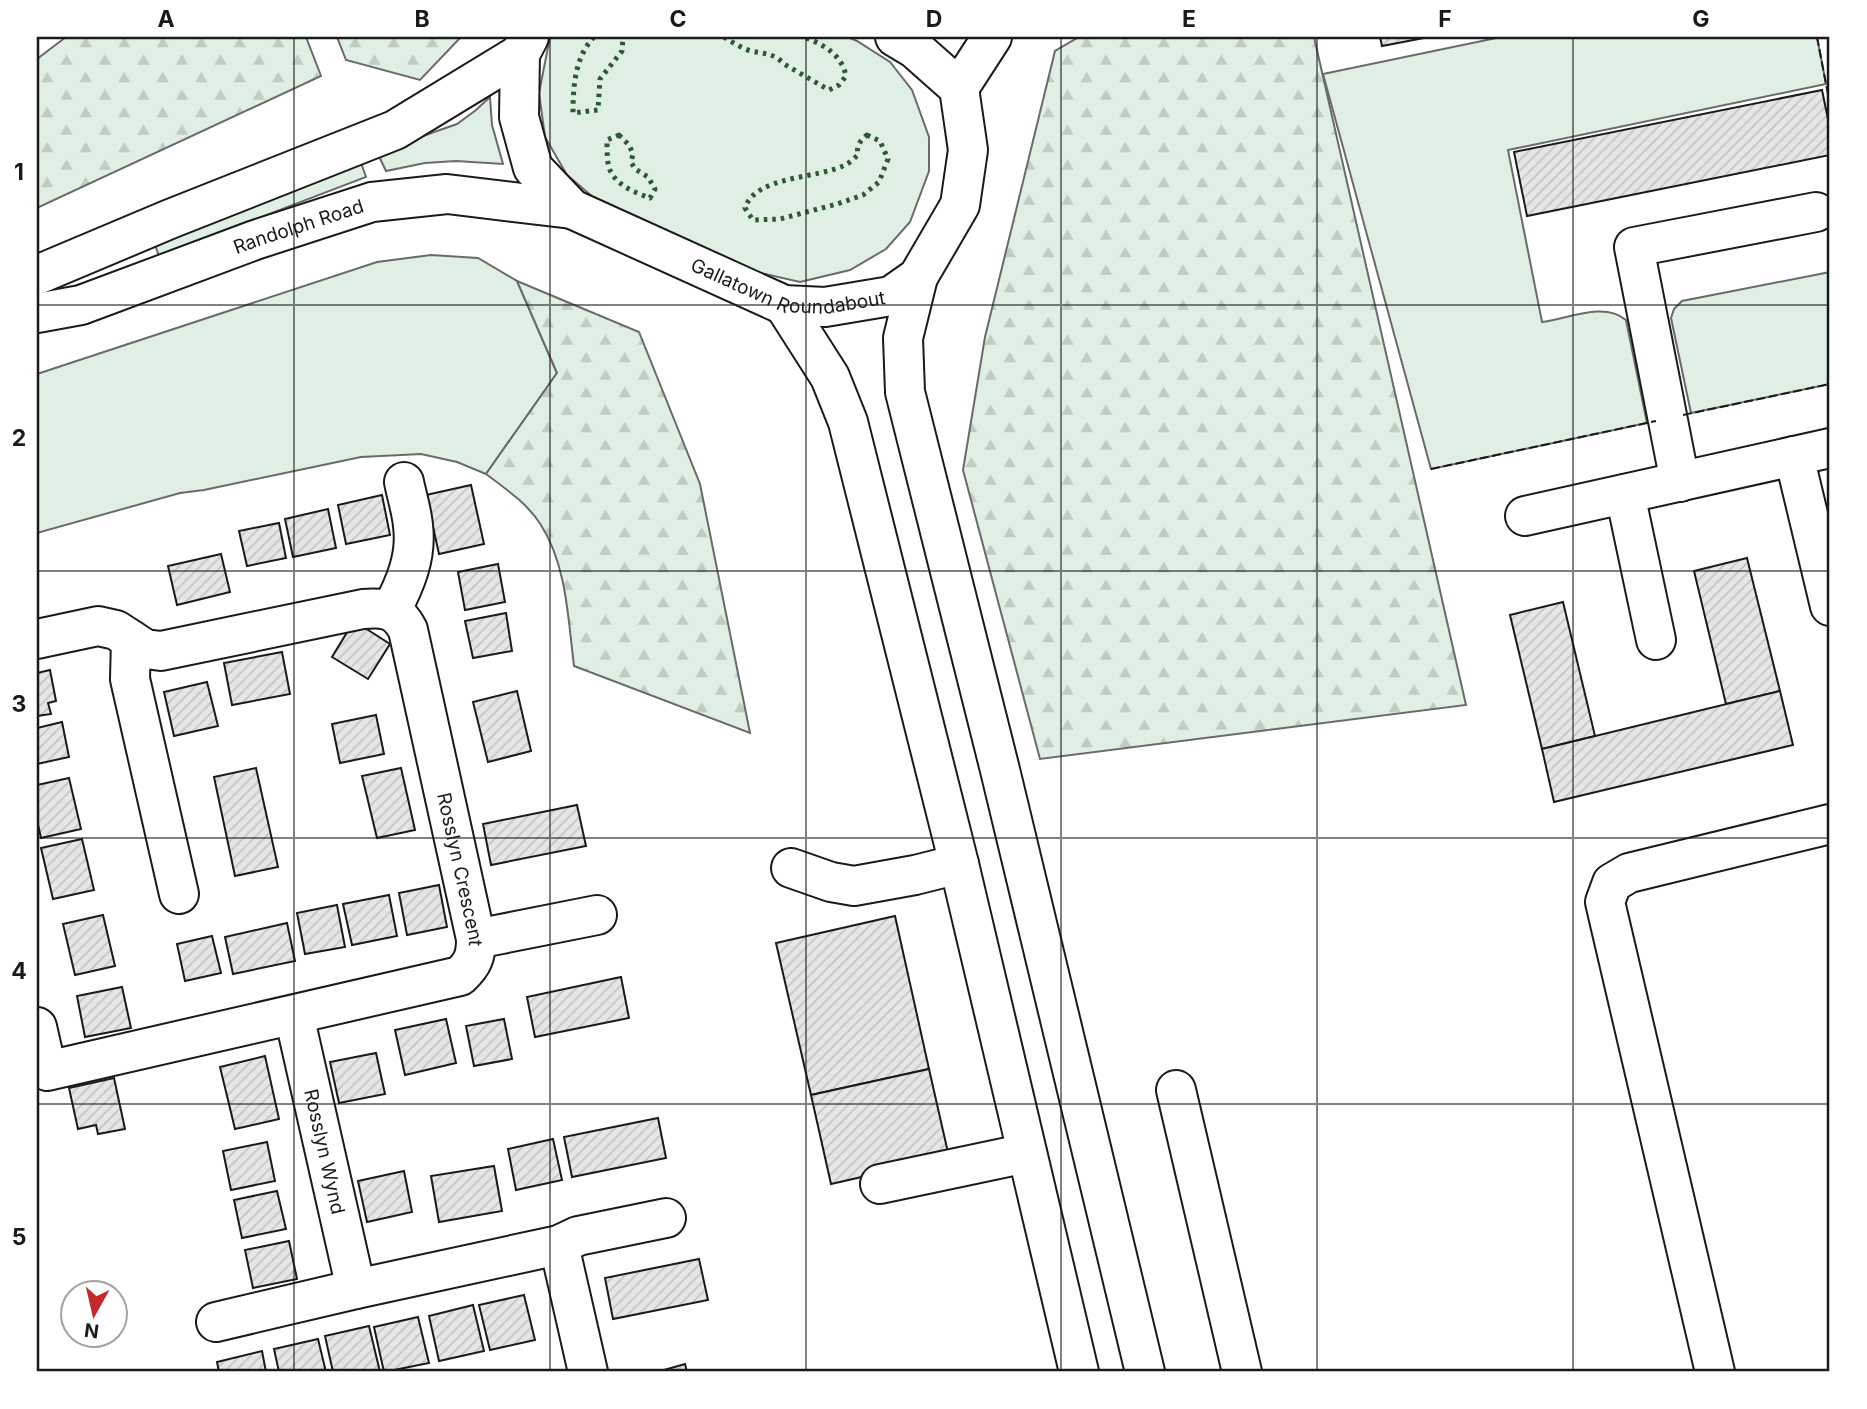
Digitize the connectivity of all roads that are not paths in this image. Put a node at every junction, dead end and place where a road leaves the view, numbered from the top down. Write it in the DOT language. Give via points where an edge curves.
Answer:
graph roads {
  1 [pos="895,37"];
  2 [pos="992,37"];
  3 [pos="525,45"];
  4 [pos="959,88"];
  5 [pos="572,209"];
  6 [pos="1815,212"];
  7 [pos="37,275"];
  8 [pos="918,277"];
  9 [pos="784,305"];
  10 [pos="37,313"];
  11 [pos="1812,452"];
  12 [pos="404,482"];
  13 [pos="1680,482"];
  14 [pos="1625,494"];
  15 [pos="1525,516"];
  16 [pos="1830,606"];
  17 [pos="391,611"];
  18 [pos="37,639"];
  19 [pos="131,640"];
  20 [pos="1656,640"];
  21 [pos="1830,824"];
  22 [pos="959,864"];
  23 [pos="791,868"];
  24 [pos="179,894"];
  25 [pos="597,915"];
  26 [pos="477,939"];
  27 [pos="295,1015"];
  28 [pos="37,1027"];
  29 [pos="1175,1090"];
  30 [pos="1027,1153"];
  31 [pos="880,1184"];
  32 [pos="666,1217"];
  33 [pos="559,1245"];
  34 [pos="355,1289"];
  35 [pos="216,1322"];
  36 [pos="588,1372"];
  37 [pos="1079,1372"];
  38 [pos="1145,1372"];
  39 [pos="1242,1372"];
  40 [pos="1714,1372"];
  1 -- 4 [label="main road"];
  2 -- 4 [label="main road"];
  3 -- 5 [label="main road, Gallatown Roundabout" via="519,117 533,167"];
  3 -- 7 [label="main road" via="395,130"];
  4 -- 8 [label="main road, Gallatown Roundabout" via="968,150 960,205"];
  5 -- 9 [label="main road, Gallatown Roundabout"];
  5 -- 10 [label="main road, Randolph Road" via="447,194 372,202 81,305"];
  6 -- 13 [label="main road" via="1634,247"];
  8 -- 9 [label="main road, Gallatown Roundabout" via="891,296 825,307"];
  8 -- 38 [label="main road" via="904,338 905,392"];
  9 -- 22 [label="main road" via="830,377 848,422"];
  11 -- 13 [label="main road"];
  11 -- 16 [label="main road"];
  12 -- 17 [label="main road" via="414,547 410,570"];
  13 -- 14 [label="main road"];
  14 -- 15 [label="main road"];
  14 -- 20 [label="main road"];
  17 -- 19 [label="main road" via="363,609 160,651"];
  17 -- 26 [label="main road, Rosslyn Crescent" via="408,629"];
  18 -- 19 [label="main road" via="98,626"];
  19 -- 24 [label="main road" via="130,679"];
  21 -- 40 [label="main road" via="1629,873 1612,883 1605,902"];
  22 -- 23 [label="main road" via="854,886"];
  22 -- 30 [label="main road"];
  25 -- 26 [label="main road"];
  26 -- 27 [label="main road, Rosslyn Crescent" via="471,966 460,976"];
  27 -- 28 [label="main road, Rosslyn Crescent" via="47,1071"];
  27 -- 34 [label="main road, Rosslyn Wynd"];
  29 -- 39 [label="main road"];
  30 -- 31 [label="main road"];
  30 -- 37 [label="main road"];
  32 -- 33 [label="main road" via="578,1236"];
  33 -- 34 [label="main road"];
  33 -- 36 [label="main road"];
  34 -- 35 [label="main road"];
}
